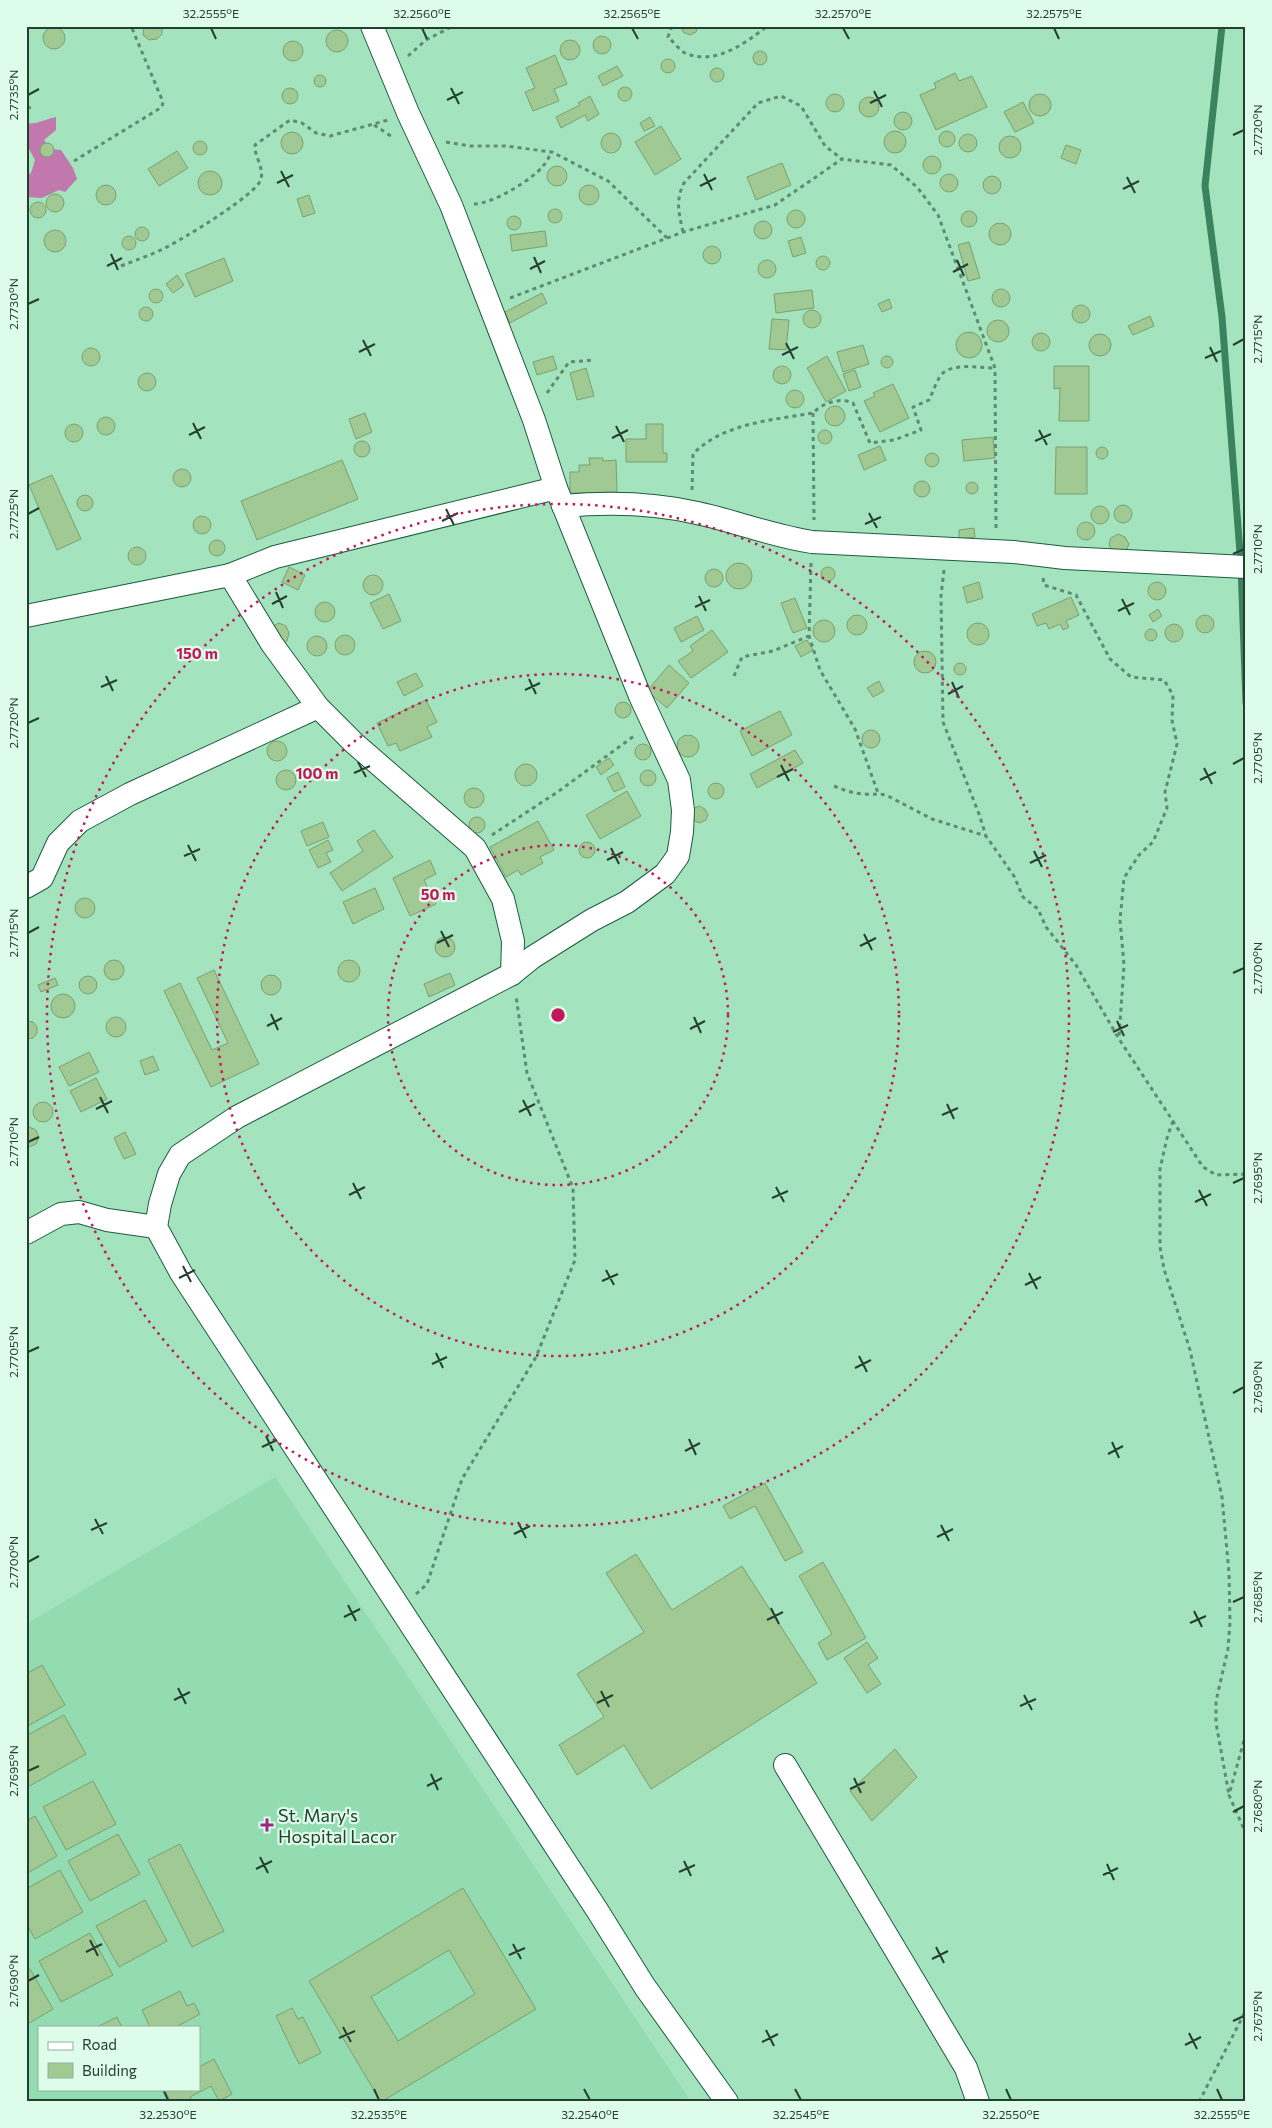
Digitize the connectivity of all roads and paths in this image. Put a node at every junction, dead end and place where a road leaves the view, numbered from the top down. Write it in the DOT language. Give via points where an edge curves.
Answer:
graph roads {
  1 [pos="131,26"];
  2 [pos="372,26"];
  3 [pos="453,26"];
  4 [pos="672,26"];
  5 [pos="767,26"];
  6 [pos="391,72"];
  7 [pos="26,99"];
  8 [pos="30,110"];
  9 [pos="408,113"];
  10 [pos="420,138"];
  11 [pos="552,152"];
  12 [pos="842,159"];
  13 [pos="74,161"];
  14 [pos="451,205"];
  15 [pos="683,232"];
  16 [pos="667,238"];
  17 [pos="121,266"];
  18 [pos="491,306"];
  19 [pos="594,360"];
  20 [pos="995,368"];
  21 [pos="813,413"];
  22 [pos="534,420"];
  23 [pos="560,497"];
  24 [pos="696,513"];
  25 [pos="812,542"];
  26 [pos="947,550"];
  27 [pos="996,552"];
  28 [pos="1039,554"];
  29 [pos="1246,567"];
  30 [pos="230,575"];
  31 [pos="26,616"];
  32 [pos="809,636"];
  33 [pos="734,676"];
  34 [pos="318,707"];
  35 [pos="652,723"];
  36 [pos="834,786"];
  37 [pos="878,793"];
  38 [pos="986,836"];
  39 [pos="475,848"];
  40 [pos="26,887"];
  41 [pos="512,974"];
  42 [pos="1119,1038"];
  43 [pos="1173,1121"];
  44 [pos="1246,1174"];
  45 [pos="156,1227"];
  46 [pos="26,1232"];
  47 [pos="399,1608"];
  48 [pos="1246,1733"];
  49 [pos="784,1765"];
  50 [pos="1229,1795"];
  51 [pos="1246,1834"];
  52 [pos="1246,2010"];
  53 [pos="727,2102"];
  54 [pos="978,2102"];
  55 [pos="1199,2102"];
  1 -- 13 [label="path" via="163,102 162,107"];
  2 -- 6 [label="street"];
  3 -- 6 [label="path" via="426,40"];
  4 -- 5 [label="path" via="668,37 684,53 709,58 747,43"];
  6 -- 9 [label="street"];
  7 -- 8 [label="path"];
  9 -- 10 [label="street"];
  9 -- 17 [label="path" via="330,136 316,133 294,120 287,121 255,145 261,179 248,195 180,240"];
  10 -- 11 [label="path" via="470,146 505,146"];
  10 -- 14 [label="street"];
  11 -- 14 [label="path" via="528,180 504,193 479,204"];
  11 -- 16 [label="path" via="608,181"];
  12 -- 15 [label="path" via="775,205"];
  12 -- 15 [label="path" via="825,146 801,106 781,96 758,103 684,183 678,194"];
  12 -- 20 [label="path" via="891,166 917,187 938,215"];
  14 -- 18 [label="street"];
  15 -- 16 [label="path"];
  16 -- 18 [label="path"];
  18 -- 22 [label="street"];
  19 -- 22 [label="path" via="569,362 538,406"];
  20 -- 21 [label="path" via="945,371 929,400 913,407 921,430 894,440 870,443 850,402 836,400"];
  20 -- 27 [label="path"];
  21 -- 24 [label="path" via="735,428 699,448 693,454 692,463 692,499"];
  21 -- 25 [label="path" via="815,512"];
  22 -- 23 [label="street"];
  23 -- 24 [label="street" via="586,504 636,505"];
  23 -- 30 [label="street" via="275,557"];
  23 -- 35 [label="street"];
  24 -- 25 [label="street"];
  25 -- 26 [label="street"];
  25 -- 32 [label="path"];
  26 -- 27 [label="street"];
  26 -- 38 [label="path" via="941,596 943,722"];
  27 -- 28 [label="street"];
  28 -- 29 [label="street"];
  28 -- 42 [label="path" via="1044,585 1076,595 1110,660 1131,677 1164,680 1173,694 1172,720 1177,744 1165,792 1167,808 1153,842 1139,854 1124,878 1120,920 1124,965"];
  30 -- 31 [label="street"];
  30 -- 34 [label="street" via="272,644"];
  32 -- 33 [label="path" via="773,651 742,657"];
  32 -- 37 [label="path" via="820,670 855,729"];
  34 -- 39 [label="street" via="354,743"];
  34 -- 40 [label="street" via="155,782 80,821 58,843 42,878"];
  35 -- 39 [label="path"];
  35 -- 41 [label="street" via="679,780 682,832 678,856 665,874 627,902 592,920"];
  36 -- 37 [label="path" via="867,795"];
  37 -- 38 [label="path" via="932,819"];
  38 -- 42 [label="path" via="1014,876 1023,897 1038,909 1046,927 1076,965"];
  39 -- 41 [label="street" via="503,899 513,941"];
  41 -- 45 [label="street" via="237,1117 199,1141 180,1155 169,1174"];
  41 -- 47 [label="path" via="527,1073 573,1188 575,1260 536,1357 462,1479 428,1584"];
  42 -- 43 [label="path"];
  43 -- 44 [label="path" via="1203,1167 1216,1174"];
  43 -- 50 [label="path" via="1160,1169 1160,1247 1164,1270 1190,1350 1222,1497 1230,1622 1228,1649 1216,1701 1216,1722"];
  45 -- 46 [label="street" via="79,1212 61,1214"];
  45 -- 47 [label="street" via="181,1273"];
  47 -- 53 [label="street" via="645,1987"];
  48 -- 50 [label="path"];
  49 -- 54 [label="street" via="966,2068"];
  50 -- 51 [label="path"];
  52 -- 55 [label="path"];
}
